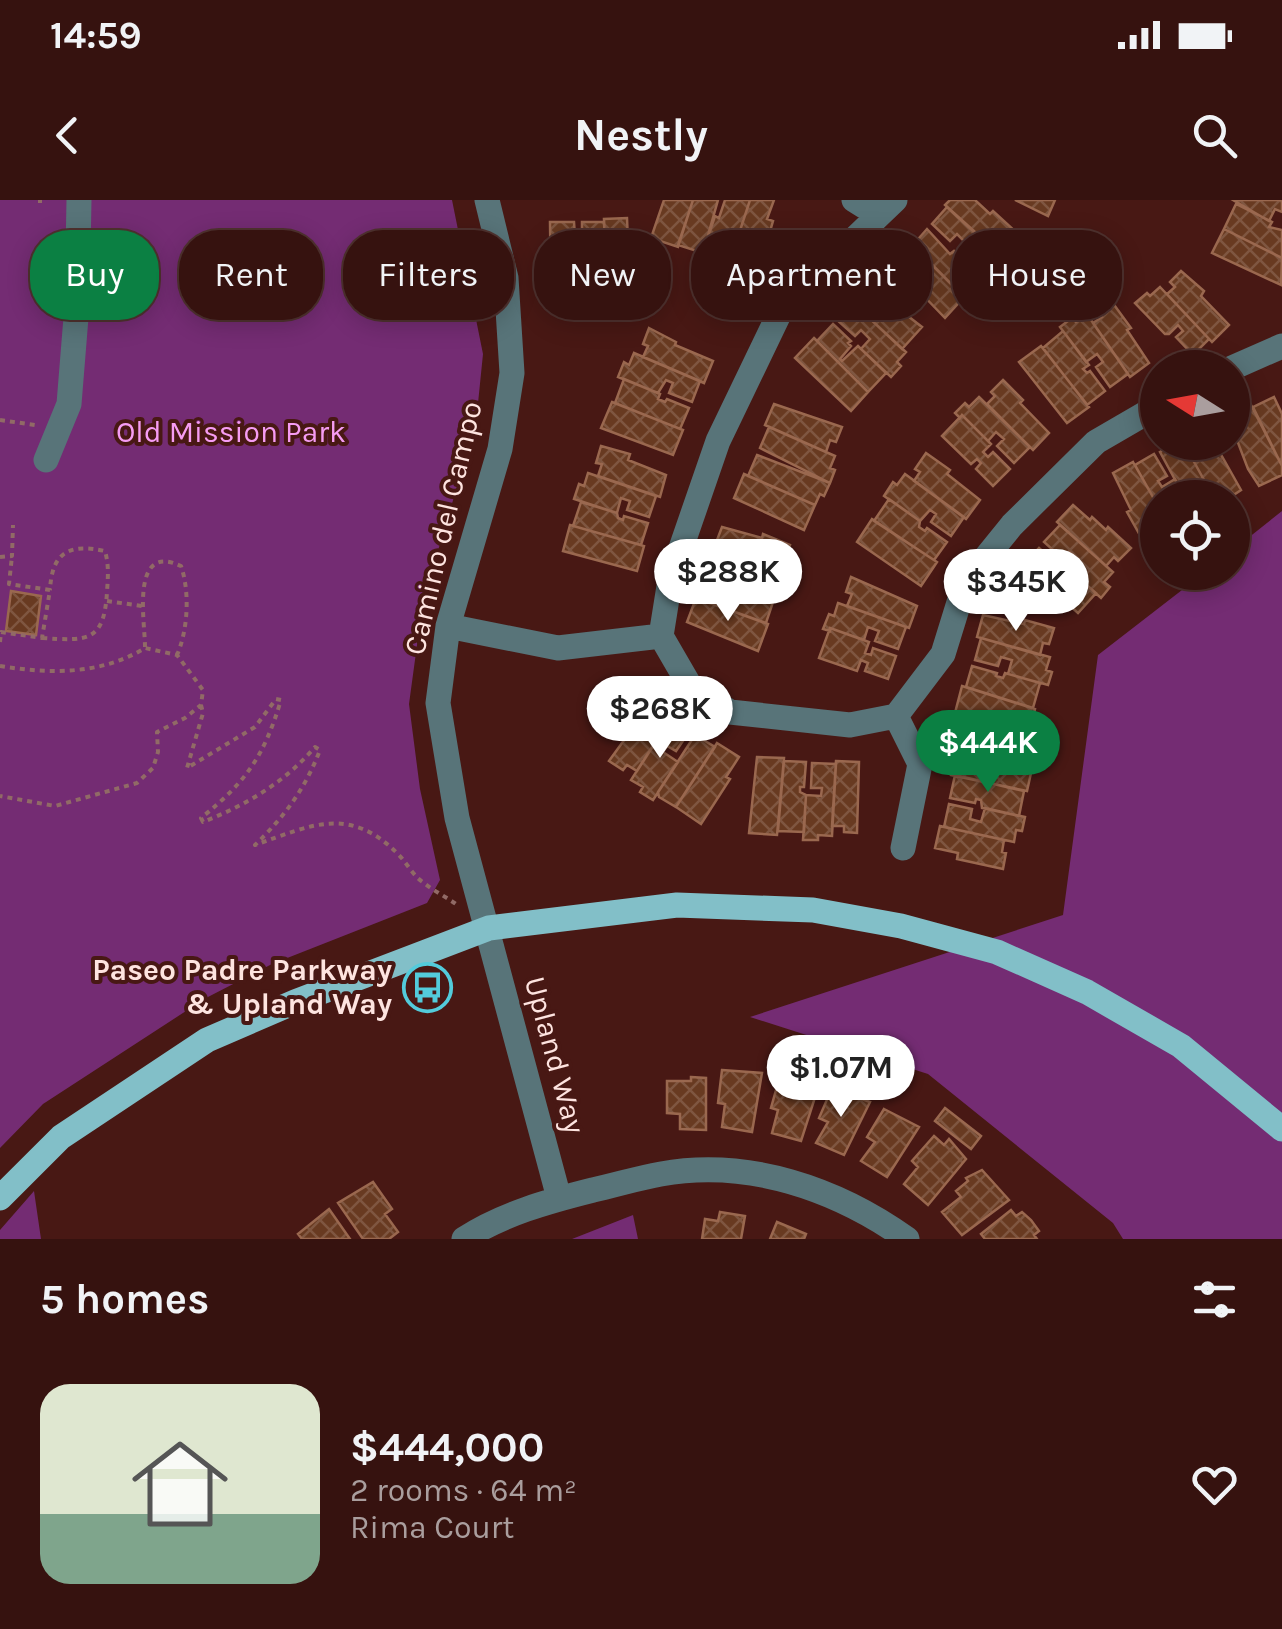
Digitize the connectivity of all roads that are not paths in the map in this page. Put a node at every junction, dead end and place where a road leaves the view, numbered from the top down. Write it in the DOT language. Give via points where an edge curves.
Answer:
graph roads {
  1 [pos="79,200"];
  2 [pos="487,200"];
  3 [pos="854,200"];
  4 [pos="887,207"];
  5 [pos="1282,346"];
  6 [pos="1250,360"];
  7 [pos="1140,416"];
  8 [pos="46,460"];
  9 [pos="448,626"];
  10 [pos="661,636"];
  11 [pos="896,716"];
  12 [pos="903,848"];
  13 [pos="488,928"];
  14 [pos="1280,1123"];
  15 [pos="0,1198"];
  16 [pos="559,1198"];
  17 [pos="464,1239"];
  18 [pos="907,1239"];
  1 -- 8 [label="street" via="69,404"];
  2 -- 9 [label="street, Camino del Campo" via="506,278 512,373 500,448"];
  3 -- 4 [label="street"];
  4 -- 10 [label="street" via="782,308 718,441 670,580"];
  5 -- 6 [label="street"];
  7 -- 11 [label="street" via="1096,442 1012,524 965,583 943,654"];
  9 -- 10 [label="street" via="558,648"];
  9 -- 13 [label="street, Camino del Campo" via="438,703 457,818"];
  10 -- 11 [label="street" via="690,686 730,712 850,725"];
  11 -- 12 [label="street" via="920,764"];
  13 -- 14 [label="main road" via="677,904 812,910 901,926 997,952 1087,992 1181,1046"];
  13 -- 15 [label="main road" via="207,1040 62,1137"];
  13 -- 16 [label="street, Upland Way"];
  16 -- 17 [label="street"];
  16 -- 18 [label="street" via="663,1173 765,1174 827,1192"];
}
